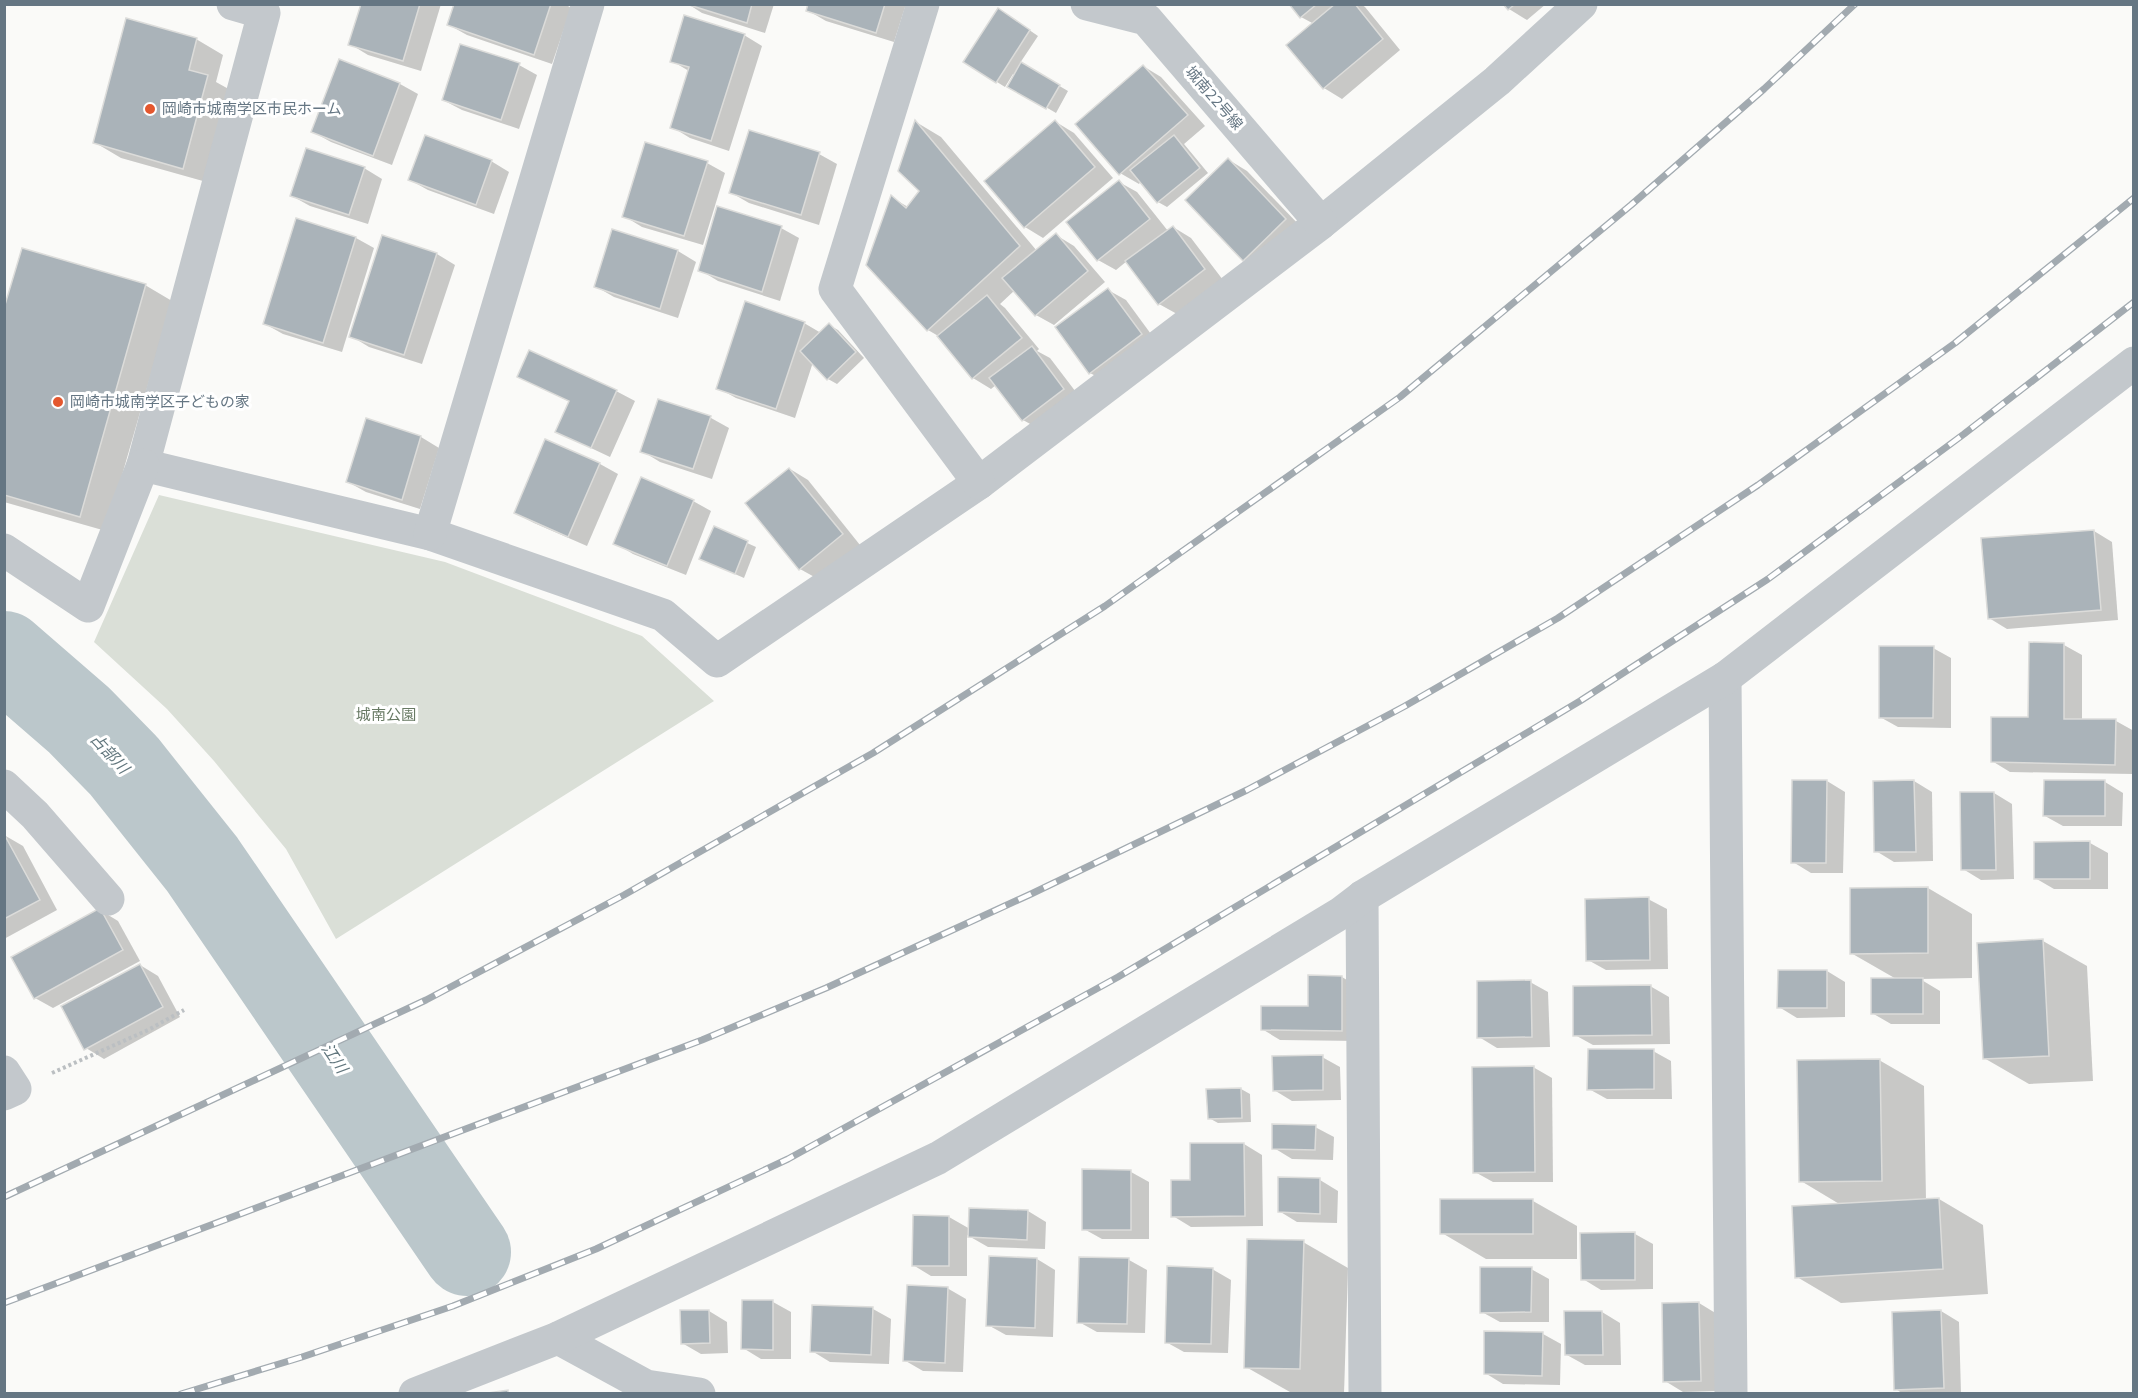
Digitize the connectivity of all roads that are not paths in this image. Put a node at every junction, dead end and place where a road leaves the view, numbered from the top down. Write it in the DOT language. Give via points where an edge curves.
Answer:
graph roads {
  1 [pos="233,4"];
  2 [pos="588,4"];
  3 [pos="923,4"];
  4 [pos="1088,4"];
  5 [pos="1581,4"];
  6 [pos="1321,223"];
  7 [pos="2133,363"];
  8 [pos="143,465"];
  9 [pos="979,483"];
  10 [pos="430,534"];
  11 [pos="4,550"];
  12 [pos="1725,678"];
  13 [pos="4,786"];
  14 [pos="1362,897"];
  15 [pos="108,899"];
  16 [pos="558,1338"];
  17 [pos="416,1394"];
  18 [pos="699,1394"];
  19 [pos="1365,1394"];
  20 [pos="1731,1394"];
  1 -- 8 [label="street" via="264,13"];
  2 -- 10 [label="street"];
  3 -- 9 [label="street" via="835,289"];
  4 -- 6 [label="street, 城南22号線" via="1146,19"];
  5 -- 6 [label="street" via="1497,81"];
  6 -- 9 [label="street"];
  7 -- 12 [label="street"];
  8 -- 10 [label="street"];
  8 -- 11 [label="street" via="88,606"];
  9 -- 10 [label="street" via="717,661 663,615"];
  12 -- 14 [label="street"];
  12 -- 20 [label="street"];
  13 -- 15 [label="street"];
  14 -- 16 [label="street" via="938,1158"];
  14 -- 19 [label="street"];
  16 -- 17 [label="street"];
  16 -- 18 [label="street" via="646,1386"];
}
